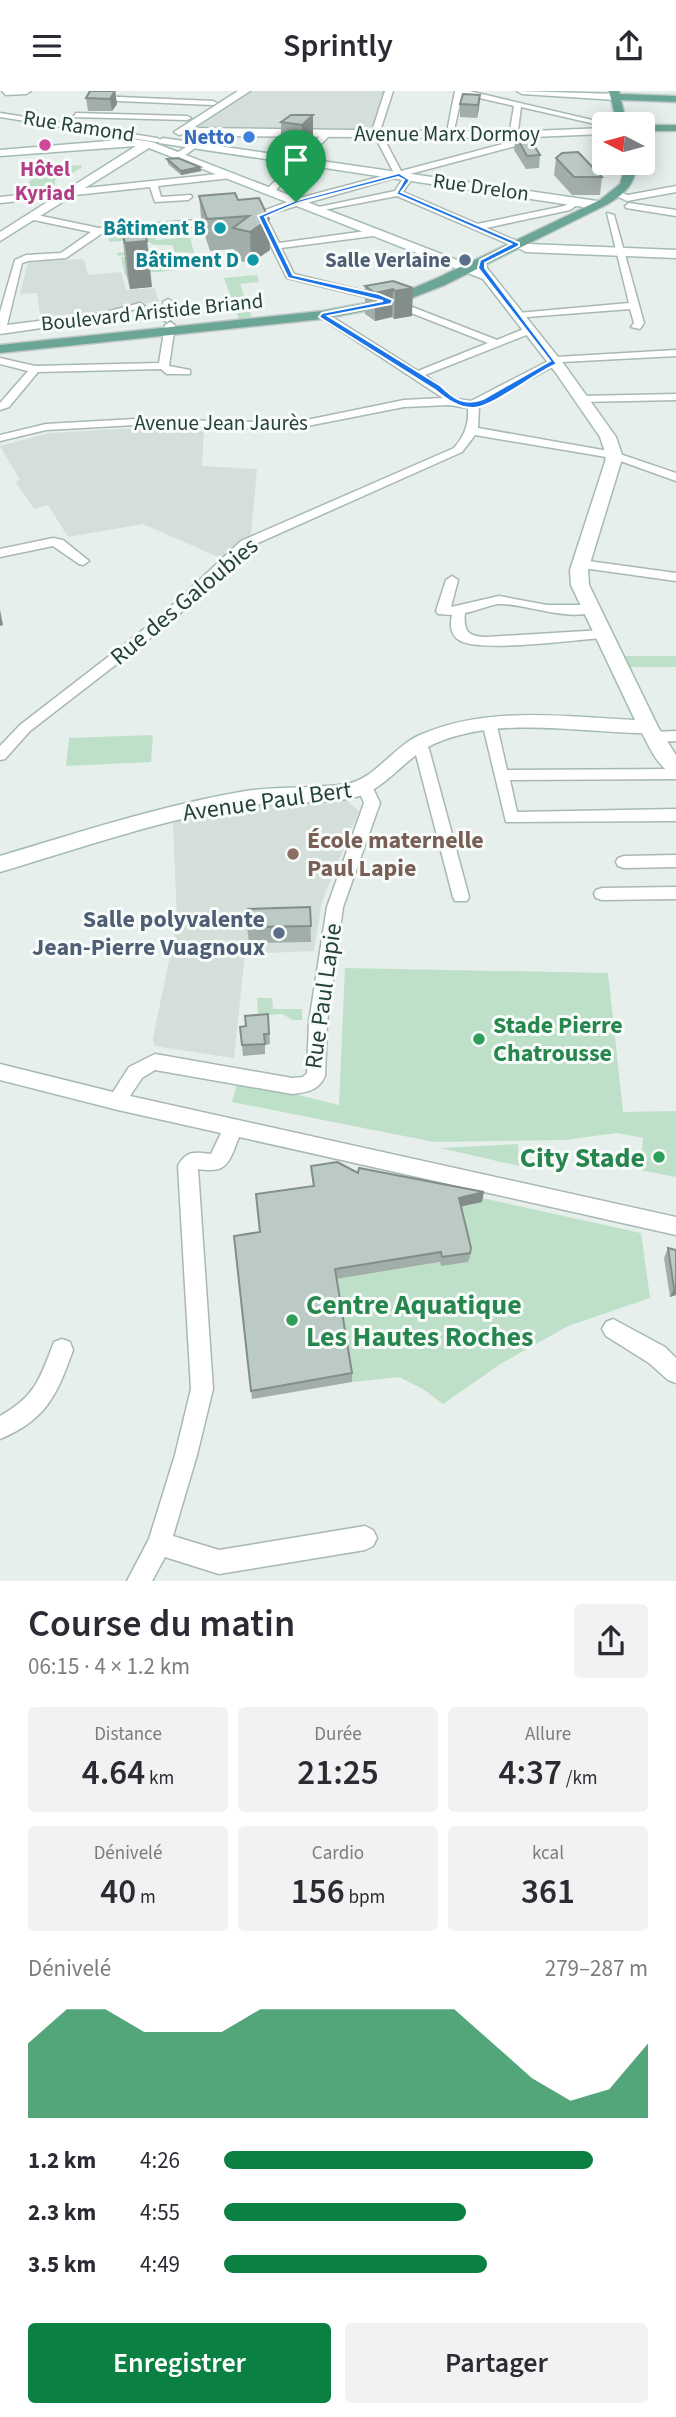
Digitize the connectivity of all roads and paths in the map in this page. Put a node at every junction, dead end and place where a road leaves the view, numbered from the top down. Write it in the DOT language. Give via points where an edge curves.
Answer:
graph roads {
  1 [pos="6,91"];
  2 [pos="26,91"];
  3 [pos="231,91"];
  4 [pos="245,91"];
  5 [pos="389,91"];
  6 [pos="522,91"];
  7 [pos="459,93"];
  8 [pos="481,93"];
  9 [pos="90,94"];
  10 [pos="615,94"];
  11 [pos="647,94"];
  12 [pos="140,95"];
  13 [pos="676,99"];
  14 [pos="0,100"];
  15 [pos="213,103"];
  16 [pos="518,104"];
  17 [pos="619,112"];
  18 [pos="0,114"];
  19 [pos="128,116"];
  20 [pos="187,118"];
  21 [pos="592,121"];
  22 [pos="70,125"];
  23 [pos="655,128"];
  24 [pos="676,128"];
  25 [pos="183,130"];
  26 [pos="120,132"];
  27 [pos="592,132"];
  28 [pos="207,133"];
  29 [pos="171,135"];
  30 [pos="326,135"];
  31 [pos="379,135"];
  32 [pos="449,135"];
  33 [pos="523,136"];
  34 [pos="149,144"];
  35 [pos="108,146"];
  36 [pos="194,146"];
  37 [pos="0,153"];
  38 [pos="178,156"];
  39 [pos="124,157"];
  40 [pos="300,160"];
  41 [pos="399,174"];
  42 [pos="631,175"];
  43 [pos="228,176"];
  44 [pos="153,184"];
  45 [pos="676,189"];
  46 [pos="269,191"];
  47 [pos="70,193"];
  48 [pos="398,193"];
  49 [pos="188,197"];
  50 [pos="624,199"];
  51 [pos="0,200"];
  52 [pos="571,200"];
  53 [pos="296,202"];
  54 [pos="592,207"];
  55 [pos="313,209"];
  56 [pos="676,213"];
  57 [pos="610,215"];
  58 [pos="32,216"];
  59 [pos="261,216"];
  60 [pos="476,227"];
  61 [pos="99,231"];
  62 [pos="373,233"];
  63 [pos="0,237"];
  64 [pos="516,244"];
  65 [pos="276,246"];
  66 [pos="619,252"];
  67 [pos="676,254"];
  68 [pos="482,262"];
  69 [pos="468,268"];
  70 [pos="487,276"];
  71 [pos="168,302"];
  72 [pos="391,302"];
  73 [pos="140,306"];
  74 [pos="634,306"];
  75 [pos="322,315"];
  76 [pos="518,316"];
  77 [pos="169,325"];
  78 [pos="636,327"];
  79 [pos="1,330"];
  80 [pos="530,330"];
  81 [pos="496,344"];
  82 [pos="0,349"];
  83 [pos="676,353"];
  84 [pos="0,361"];
  85 [pos="555,362"];
  86 [pos="164,366"];
  87 [pos="35,369"];
  88 [pos="187,372"];
  89 [pos="417,375"];
  90 [pos="676,397"];
  91 [pos="581,399"];
  92 [pos="452,401"];
  93 [pos="473,405"];
  94 [pos="0,407"];
  95 [pos="473,431"];
  96 [pos="0,437"];
  97 [pos="614,455"];
  98 [pos="676,477"];
  99 [pos="0,553"];
  100 [pos="83,561"];
  101 [pos="581,564"];
  102 [pos="676,577"];
  103 [pos="452,580"];
  104 [pos="590,609"];
  105 [pos="459,611"];
  106 [pos="602,634"];
  107 [pos="490,726"];
  108 [pos="651,732"];
  109 [pos="676,736"];
  110 [pos="417,744"];
  111 [pos="1,752"];
  112 [pos="676,768"];
  113 [pos="676,774"];
  114 [pos="502,775"];
  115 [pos="365,786"];
  116 [pos="676,815"];
  117 [pos="624,862"];
  118 [pos="676,862"];
  119 [pos="0,864"];
  120 [pos="676,893"];
  121 [pos="602,894"];
  122 [pos="461,897"];
  123 [pos="0,1072"];
  124 [pos="118,1102"];
  125 [pos="233,1126"];
  126 [pos="676,1226"];
  127 [pos="613,1329"];
  128 [pos="62,1350"];
  129 [pos="676,1372"];
  130 [pos="0,1428"];
  131 [pos="365,1538"];
  132 [pos="159,1544"];
  133 [pos="139,1580"];
  1 -- 2 [label="main road"];
  1 -- 14 [label="main road"];
  3 -- 15 [label="main road"];
  4 -- 25 [label="main road"];
  5 -- 31 [label="street" via="377,126"];
  6 -- 10 [label="main road"];
  7 -- 8 [label="street"];
  7 -- 32 [label="street"];
  8 -- 16 [label="street"];
  9 -- 12 [label="street"];
  10 -- 11 [label="main road"];
  10 -- 17 [label="main road"];
  11 -- 13 [label="main road"];
  12 -- 15 [label="street"];
  12 -- 19 [label="street"];
  15 -- 20 [label="main road"];
  15 -- 25 [label="main road" via="183,125"];
  16 -- 21 [label="street"];
  16 -- 33 [label="street"];
  18 -- 22 [label="street, Rue Ramond"];
  19 -- 20 [label="street"];
  19 -- 22 [label="street" via="79,111"];
  19 -- 26 [label="street"];
  20 -- 34 [label="main road"];
  22 -- 26 [label="street, Rue Ramond"];
  23 -- 24 [label="main road"];
  25 -- 28 [label="main road, Avenue Marx Dormoy"];
  25 -- 29 [label="main road"];
  26 -- 34 [label="street, Rue Ramond"];
  27 -- 33 [label="main road, Avenue Marx Dormoy"];
  28 -- 29 [label="main road, Avenue Marx Dormoy"];
  28 -- 30 [label="main road, Avenue Marx Dormoy"];
  29 -- 34 [label="main road"];
  30 -- 31 [label="main road, Avenue Marx Dormoy"];
  30 -- 40 [label="street"];
  31 -- 32 [label="main road, Avenue Marx Dormoy"];
  31 -- 41 [label="street"];
  32 -- 33 [label="main road, Avenue Marx Dormoy"];
  33 -- 41 [label="street"];
  34 -- 35 [label="main road"];
  34 -- 36 [label="main road, Rue Drelon"];
  34 -- 38 [label="main road"];
  34 -- 39 [label="main road"];
  35 -- 37 [label="main road"];
  35 -- 39 [label="main road"];
  36 -- 38 [label="street"];
  36 -- 40 [label="main road, Rue Drelon"];
  38 -- 43 [label="main road"];
  39 -- 47 [label="main road"];
  40 -- 41 [label="main road, Rue Drelon"];
  40 -- 46 [label="street"];
  41 -- 48 [label="street" via="407,180"];
  41 -- 52 [label="main road, Rue Drelon"];
  41 -- 53 [label="street"];
  42 -- 50 [label="main road"];
  43 -- 44 [label="street"];
  43 -- 46 [label="main road"];
  44 -- 47 [label="street"];
  44 -- 49 [label="street" via="158,200"];
  45 -- 50 [label="street"];
  46 -- 53 [label="main road"];
  47 -- 51 [label="street"];
  47 -- 58 [label="main road"];
  48 -- 55 [label="street"];
  48 -- 60 [label="street"];
  50 -- 54 [label="main road, Boulevard Aristide Briand"];
  50 -- 56 [label="street"];
  50 -- 57 [label="street"];
  52 -- 54 [label="main road, Rue Drelon"];
  52 -- 60 [label="street" via="573,205 567,208"];
  53 -- 55 [label="main road"];
  53 -- 59 [label="street"];
  54 -- 57 [label="street"];
  54 -- 64 [label="main road, Boulevard Aristide Briand"];
  55 -- 62 [label="main road"];
  57 -- 66 [label="street"];
  58 -- 61 [label="street"];
  58 -- 63 [label="main road"];
  59 -- 61 [label="street"];
  59 -- 65 [label="street"];
  60 -- 64 [label="street"];
  61 -- 79 [label="street" via="63,256 18,262"];
  62 -- 65 [label="street"];
  62 -- 69 [label="main road"];
  64 -- 66 [label="main road"];
  64 -- 68 [label="main road, Boulevard Aristide Briand"];
  65 -- 72 [label="street" via="290,276"];
  66 -- 67 [label="main road"];
  66 -- 74 [label="street"];
  68 -- 69 [label="main road, Boulevard Aristide Briand"];
  68 -- 70 [label="main road"];
  69 -- 70 [label="main road"];
  69 -- 72 [label="main road, Boulevard Aristide Briand"];
  70 -- 76 [label="main road"];
  71 -- 77 [label="street"];
  72 -- 75 [label="main road, Boulevard Aristide Briand"];
  72 -- 81 [label="street"];
  73 -- 79 [label="street" via="103,316"];
  74 -- 76 [label="street"];
  74 -- 78 [label="street"];
  75 -- 77 [label="main road, Boulevard Aristide Briand"];
  75 -- 89 [label="street"];
  76 -- 80 [label="main road"];
  77 -- 82 [label="main road, Boulevard Aristide Briand"];
  77 -- 86 [label="street"];
  80 -- 81 [label="street"];
  80 -- 85 [label="main road"];
  81 -- 89 [label="street"];
  83 -- 85 [label="street"];
  84 -- 87 [label="street"];
  85 -- 91 [label="main road"];
  85 -- 93 [label="street"];
  86 -- 87 [label="street"];
  86 -- 88 [label="street" via="167,371"];
  87 -- 94 [label="street"];
  89 -- 92 [label="street"];
  90 -- 91 [label="street"];
  91 -- 97 [label="main road" via="608,437"];
  92 -- 93 [label="street, Avenue Jean Jaurès"];
  92 -- 96 [label="street, Avenue Jean Jaurès" via="371,408 292,426 135,422 46,427"];
  93 -- 95 [label="street"];
  95 -- 97 [label="street"];
  95 -- 111 [label="street, Rue des Galoubies" via="458,450 444,458 245,544 166,619 25,728"];
  97 -- 98 [label="street"];
  97 -- 101 [label="main road"];
  99 -- 100 [label="street" via="53,542"];
  101 -- 102 [label="street"];
  101 -- 104 [label="main road" via="580,585"];
  103 -- 105 [label="street" via="443,611"];
  104 -- 105 [label="street" via="547,609 499,600"];
  104 -- 106 [label="main road"];
  105 -- 106 [label="street" via="461,634 477,642"];
  106 -- 108 [label="main road"];
  107 -- 108 [label="main road, Avenue Paul Bert" via="559,721"];
  107 -- 110 [label="main road, Avenue Paul Bert" via="446,732"];
  107 -- 114 [label="street"];
  108 -- 109 [label="street"];
  108 -- 112 [label="main road"];
  110 -- 115 [label="main road, Avenue Paul Bert"];
  110 -- 122 [label="street"];
  113 -- 114 [label="street"];
  114 -- 116 [label="street" via="511,818"];
  115 -- 119 [label="main road, Avenue Paul Bert" via="338,793 249,798 181,811"];
  115 -- 124 [label="street, Rue Paul Lapie" via="372,803 335,907 318,1022 316,1076 308,1084 292,1086 155,1062 127,1079"];
  117 -- 118 [label="street"];
  120 -- 121 [label="street"];
  123 -- 124 [label="street"];
  124 -- 125 [label="street"];
  125 -- 126 [label="street"];
  125 -- 132 [label="street" via="215,1163 193,1160 188,1166 202,1389"];
  127 -- 129 [label="street"];
  128 -- 130 [label="street" via="47,1394"];
  131 -- 132 [label="street" via="219,1562"];
  132 -- 133 [label="street"];
}
